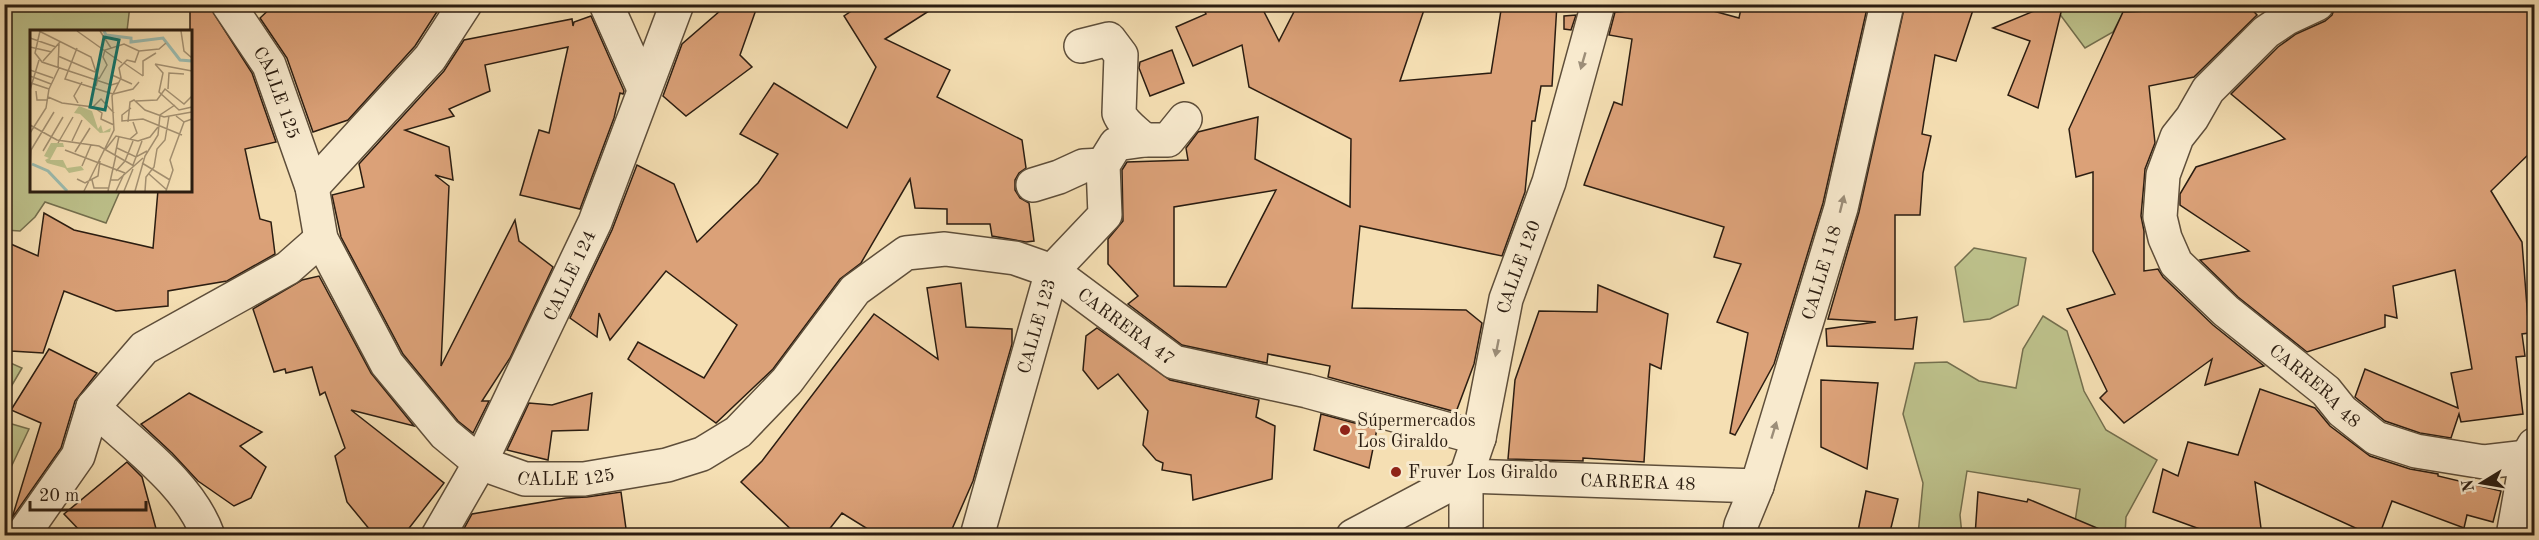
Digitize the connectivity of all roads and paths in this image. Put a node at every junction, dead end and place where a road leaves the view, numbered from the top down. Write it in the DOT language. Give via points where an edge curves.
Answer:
graph roads {
  1 [pos="228,4"];
  2 [pos="465,4"];
  3 [pos="606,4"];
  4 [pos="677,4"];
  5 [pos="1598,4"];
  6 [pos="1887,4"];
  7 [pos="2317,4"];
  8 [pos="1082,46"];
  9 [pos="644,89"];
  10 [pos="1185,119"];
  11 [pos="1144,140"];
  12 [pos="1103,165"];
  13 [pos="1033,185"];
  14 [pos="312,188"];
  15 [pos="321,239"];
  16 [pos="1053,271"];
  17 [pos="855,290"];
  18 [pos="93,407"];
  19 [pos="1479,438"];
  20 [pos="2531,451"];
  21 [pos="480,463"];
  22 [pos="1466,476"];
  23 [pos="1757,486"];
  24 [pos="22,536"];
  25 [pos="208,536"];
  26 [pos="438,536"];
  27 [pos="977,536"];
  28 [pos="1353,536"];
  29 [pos="1466,536"];
  30 [pos="1739,536"];
  31 [pos="2513,536"];
  1 -- 14 [label="street, CALLE 125" via="268,65"];
  2 -- 14 [label="street" via="430,58"];
  3 -- 9 [label="street"];
  4 -- 9 [label="street, CALLE 124"];
  5 -- 19 [label="street, CALLE 120, one-way" via="1549,182 1506,299"];
  23 -- 6 [label="street, CALLE 118, one-way" via="1841,208"];
  7 -- 20 [label="street, CARRERA 48" via="2266,32 2208,90 2177,137 2163,175 2160,217 2176,262 2198,286 2326,391 2342,411 2376,438 2416,451 2484,462"];
  8 -- 11 [label="street" via="1109,39 1121,55 1119,113 1122,121"];
  9 -- 21 [label="street, CALLE 124" via="595,222"];
  10 -- 11 [label="street" via="1168,140"];
  11 -- 12 [label="street" via="1116,144"];
  12 -- 13 [label="street" via="1083,166"];
  12 -- 16 [label="street, CALLE 123" via="1105,215"];
  14 -- 15 [label="street, CALLE 125"];
  15 -- 18 [label="street" via="288,268 144,348"];
  15 -- 21 [label="street, CALLE 125" via="387,364 445,434"];
  16 -- 17 [label="street, CARRERA 47" via="1015,258 945,249 906,253"];
  16 -- 19 [label="street, CARRERA 47" via="1174,362 1307,391"];
  16 -- 27 [label="street, CALLE 123"];
  17 -- 21 [label="street, CALLE 125" via="787,381 738,432 702,454 667,465 584,479 525,479"];
  18 -- 24 [label="street" via="78,456"];
  18 -- 25 [label="street" via="176,484 201,516"];
  19 -- 22 [label="street, CALLE 120"];
  20 -- 31 [label="street"];
  21 -- 26 [label="street, CALLE 124"];
  22 -- 23 [label="street, CARRERA 48"];
  22 -- 28 [label="street, CARRERA 48"];
  22 -- 29 [label="street, CALLE 120"];
  23 -- 30 [label="street, CALLE 118"];
}
